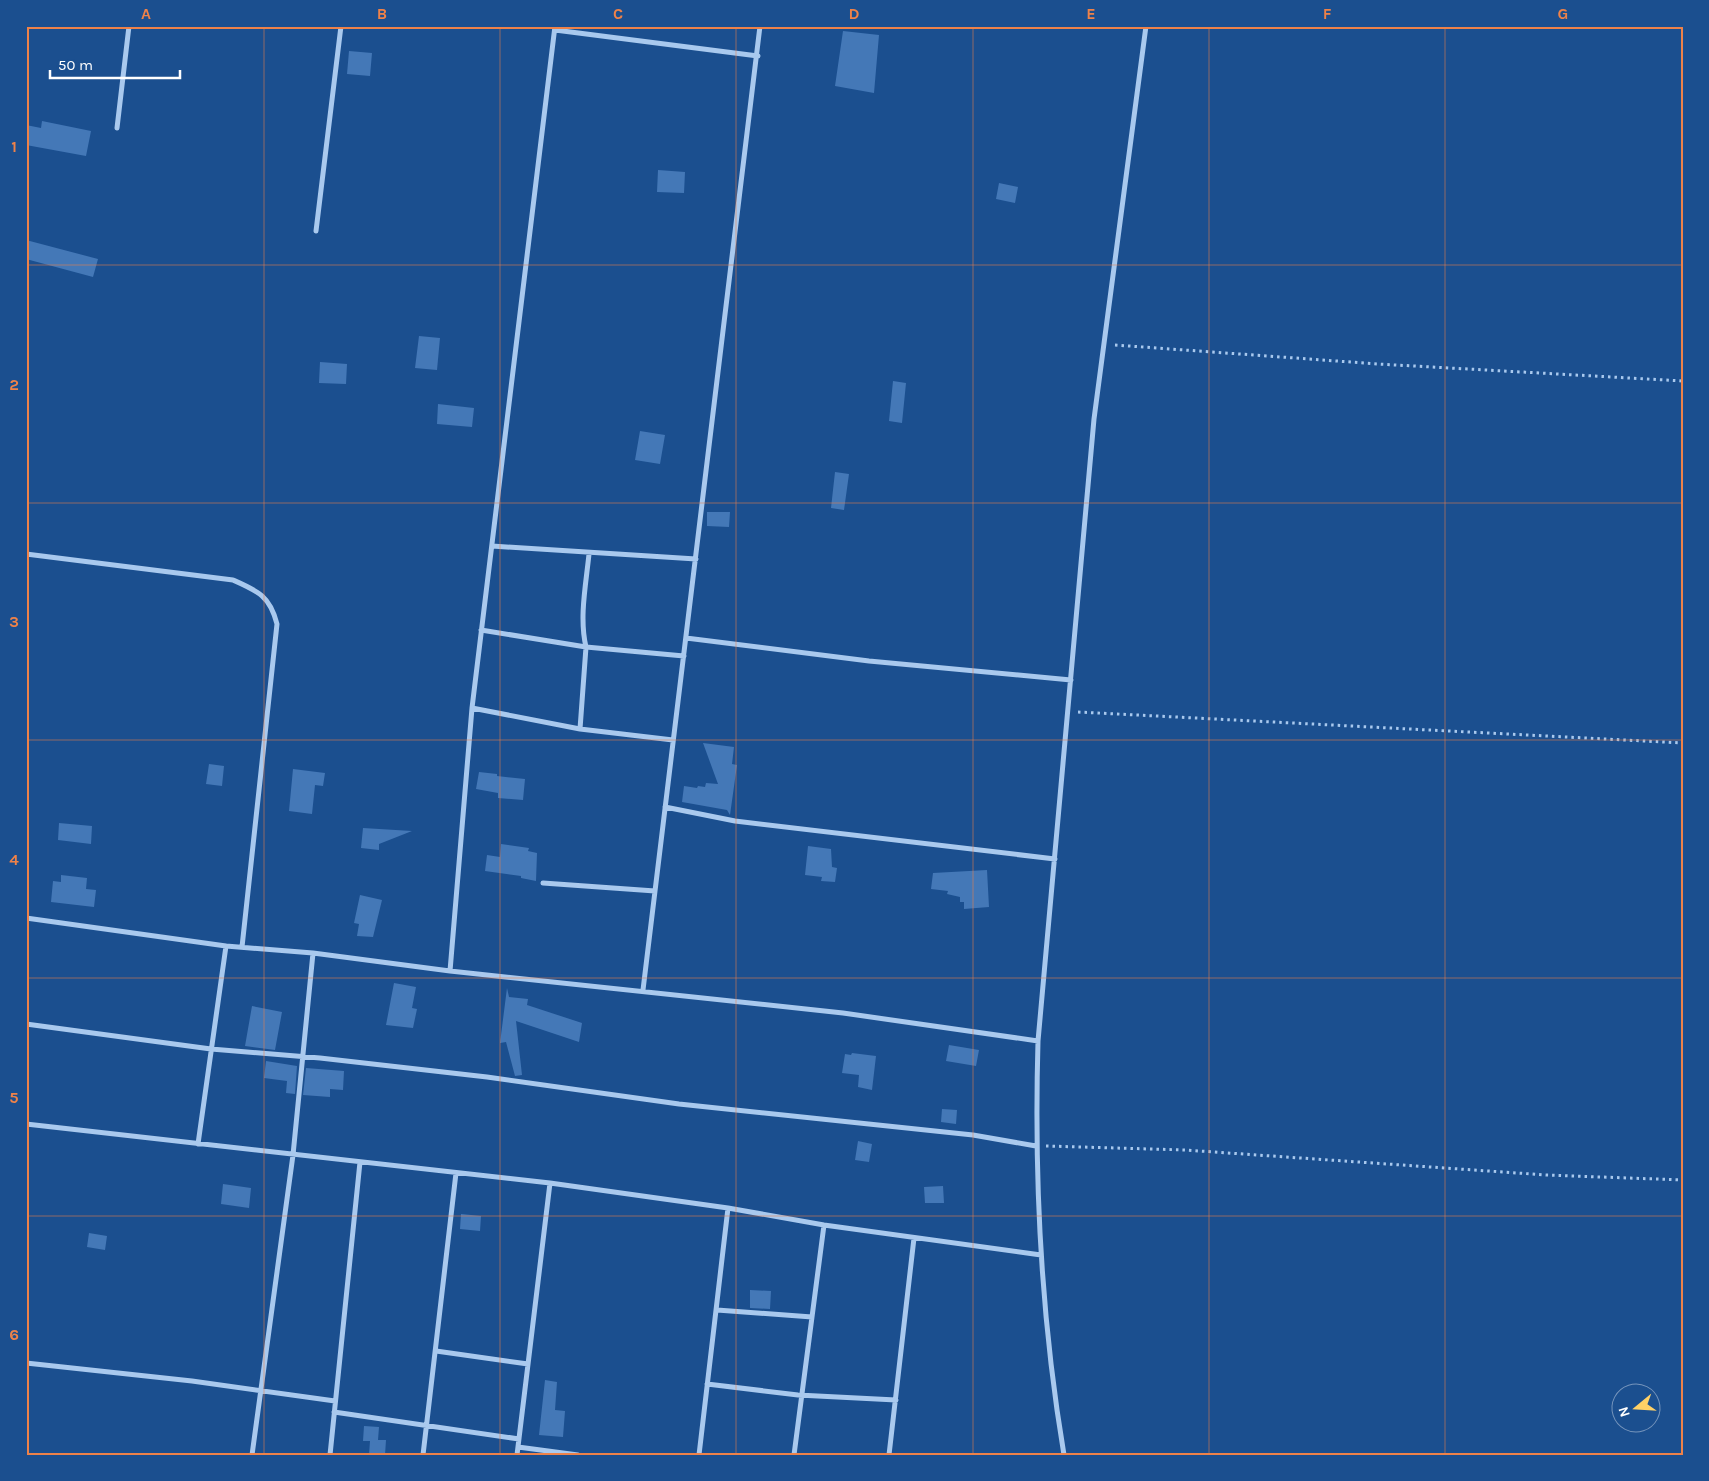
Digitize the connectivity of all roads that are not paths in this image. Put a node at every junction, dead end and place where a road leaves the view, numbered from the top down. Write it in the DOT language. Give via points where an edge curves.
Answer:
graph roads {
  1 [pos="129,26"];
  2 [pos="341,26"];
  3 [pos="760,26"];
  4 [pos="1146,26"];
  5 [pos="555,28"];
  6 [pos="758,56"];
  7 [pos="117,128"];
  8 [pos="316,231"];
  9 [pos="492,546"];
  10 [pos="26,554"];
  11 [pos="589,554"];
  12 [pos="696,559"];
  13 [pos="481,630"];
  14 [pos="686,638"];
  15 [pos="586,647"];
  16 [pos="684,656"];
  17 [pos="1071,680"];
  18 [pos="472,708"];
  19 [pos="580,729"];
  20 [pos="673,740"];
  21 [pos="665,807"];
  22 [pos="1054,859"];
  23 [pos="543,883"];
  24 [pos="655,891"];
  25 [pos="26,918"];
  26 [pos="226,946"];
  27 [pos="242,947"];
  28 [pos="312,953"];
  29 [pos="450,971"];
  30 [pos="643,990"];
  31 [pos="26,1024"];
  32 [pos="1038,1040"];
  33 [pos="211,1049"];
  34 [pos="304,1057"];
  35 [pos="26,1124"];
  36 [pos="198,1144"];
  37 [pos="1036,1146"];
  38 [pos="294,1155"];
  39 [pos="360,1162"];
  40 [pos="456,1173"];
  41 [pos="550,1183"];
  42 [pos="728,1208"];
  43 [pos="824,1226"];
  44 [pos="914,1238"];
  45 [pos="1040,1255"];
  46 [pos="717,1310"];
  47 [pos="812,1317"];
  48 [pos="436,1350"];
  49 [pos="26,1363"];
  50 [pos="528,1364"];
  51 [pos="707,1384"];
  52 [pos="260,1390"];
  53 [pos="802,1395"];
  54 [pos="896,1400"];
  55 [pos="335,1401"];
  56 [pos="334,1412"];
  57 [pos="427,1427"];
  58 [pos="519,1439"];
  59 [pos="518,1447"];
  60 [pos="252,1455"];
  61 [pos="330,1455"];
  62 [pos="423,1455"];
  63 [pos="517,1455"];
  64 [pos="578,1455"];
  65 [pos="699,1455"];
  66 [pos="794,1455"];
  67 [pos="889,1455"];
  68 [pos="1064,1455"];
  1 -- 7 [label="street"];
  2 -- 8 [label="street"];
  3 -- 6 [label="street"];
  4 -- 17 [label="street" via="1094,419"];
  5 -- 6 [label="street"];
  5 -- 9 [label="street"];
  6 -- 12 [label="street"];
  9 -- 11 [label="street"];
  9 -- 13 [label="street"];
  10 -- 27 [label="street" via="233,580 255,590 271,606 277,624"];
  11 -- 12 [label="street"];
  11 -- 15 [label="street" via="583,636"];
  12 -- 14 [label="street"];
  13 -- 15 [label="street"];
  13 -- 18 [label="street"];
  14 -- 16 [label="street"];
  14 -- 17 [label="street" via="869,661"];
  15 -- 16 [label="street"];
  15 -- 19 [label="street"];
  16 -- 20 [label="street"];
  17 -- 22 [label="street"];
  18 -- 19 [label="street"];
  18 -- 29 [label="street"];
  19 -- 20 [label="street"];
  20 -- 21 [label="street"];
  21 -- 22 [label="street" via="735,821"];
  21 -- 24 [label="street"];
  22 -- 32 [label="street"];
  23 -- 24 [label="street"];
  24 -- 30 [label="street"];
  25 -- 26 [label="street"];
  26 -- 27 [label="street"];
  26 -- 33 [label="street"];
  27 -- 28 [label="street"];
  28 -- 29 [label="street"];
  28 -- 34 [label="street"];
  29 -- 30 [label="street"];
  30 -- 32 [label="street"];
  31 -- 33 [label="street"];
  32 -- 37 [label="street"];
  33 -- 34 [label="street"];
  33 -- 36 [label="street"];
  34 -- 37 [label="street" via="803,1118 973,1135"];
  34 -- 38 [label="street"];
  35 -- 36 [label="street"];
  36 -- 38 [label="street"];
  37 -- 45 [label="street"];
  38 -- 39 [label="street"];
  38 -- 52 [label="street"];
  39 -- 40 [label="street"];
  39 -- 55 [label="street"];
  40 -- 41 [label="street"];
  40 -- 48 [label="street"];
  41 -- 42 [label="street"];
  41 -- 50 [label="street"];
  42 -- 43 [label="street"];
  42 -- 46 [label="street"];
  43 -- 44 [label="street"];
  43 -- 47 [label="street"];
  44 -- 45 [label="street"];
  44 -- 54 [label="street"];
  45 -- 68 [label="street"];
  46 -- 47 [label="street"];
  46 -- 51 [label="street"];
  47 -- 53 [label="street"];
  48 -- 50 [label="street"];
  48 -- 57 [label="street"];
  49 -- 52 [label="street"];
  50 -- 58 [label="street"];
  51 -- 53 [label="street"];
  51 -- 65 [label="street"];
  52 -- 55 [label="street"];
  52 -- 60 [label="street"];
  53 -- 54 [label="street"];
  53 -- 66 [label="street"];
  54 -- 67 [label="street"];
  55 -- 56 [label="street"];
  56 -- 57 [label="street"];
  56 -- 61 [label="street"];
  57 -- 58 [label="street"];
  57 -- 62 [label="street"];
  58 -- 59 [label="street"];
  59 -- 63 [label="street"];
  59 -- 64 [label="street"];
}
